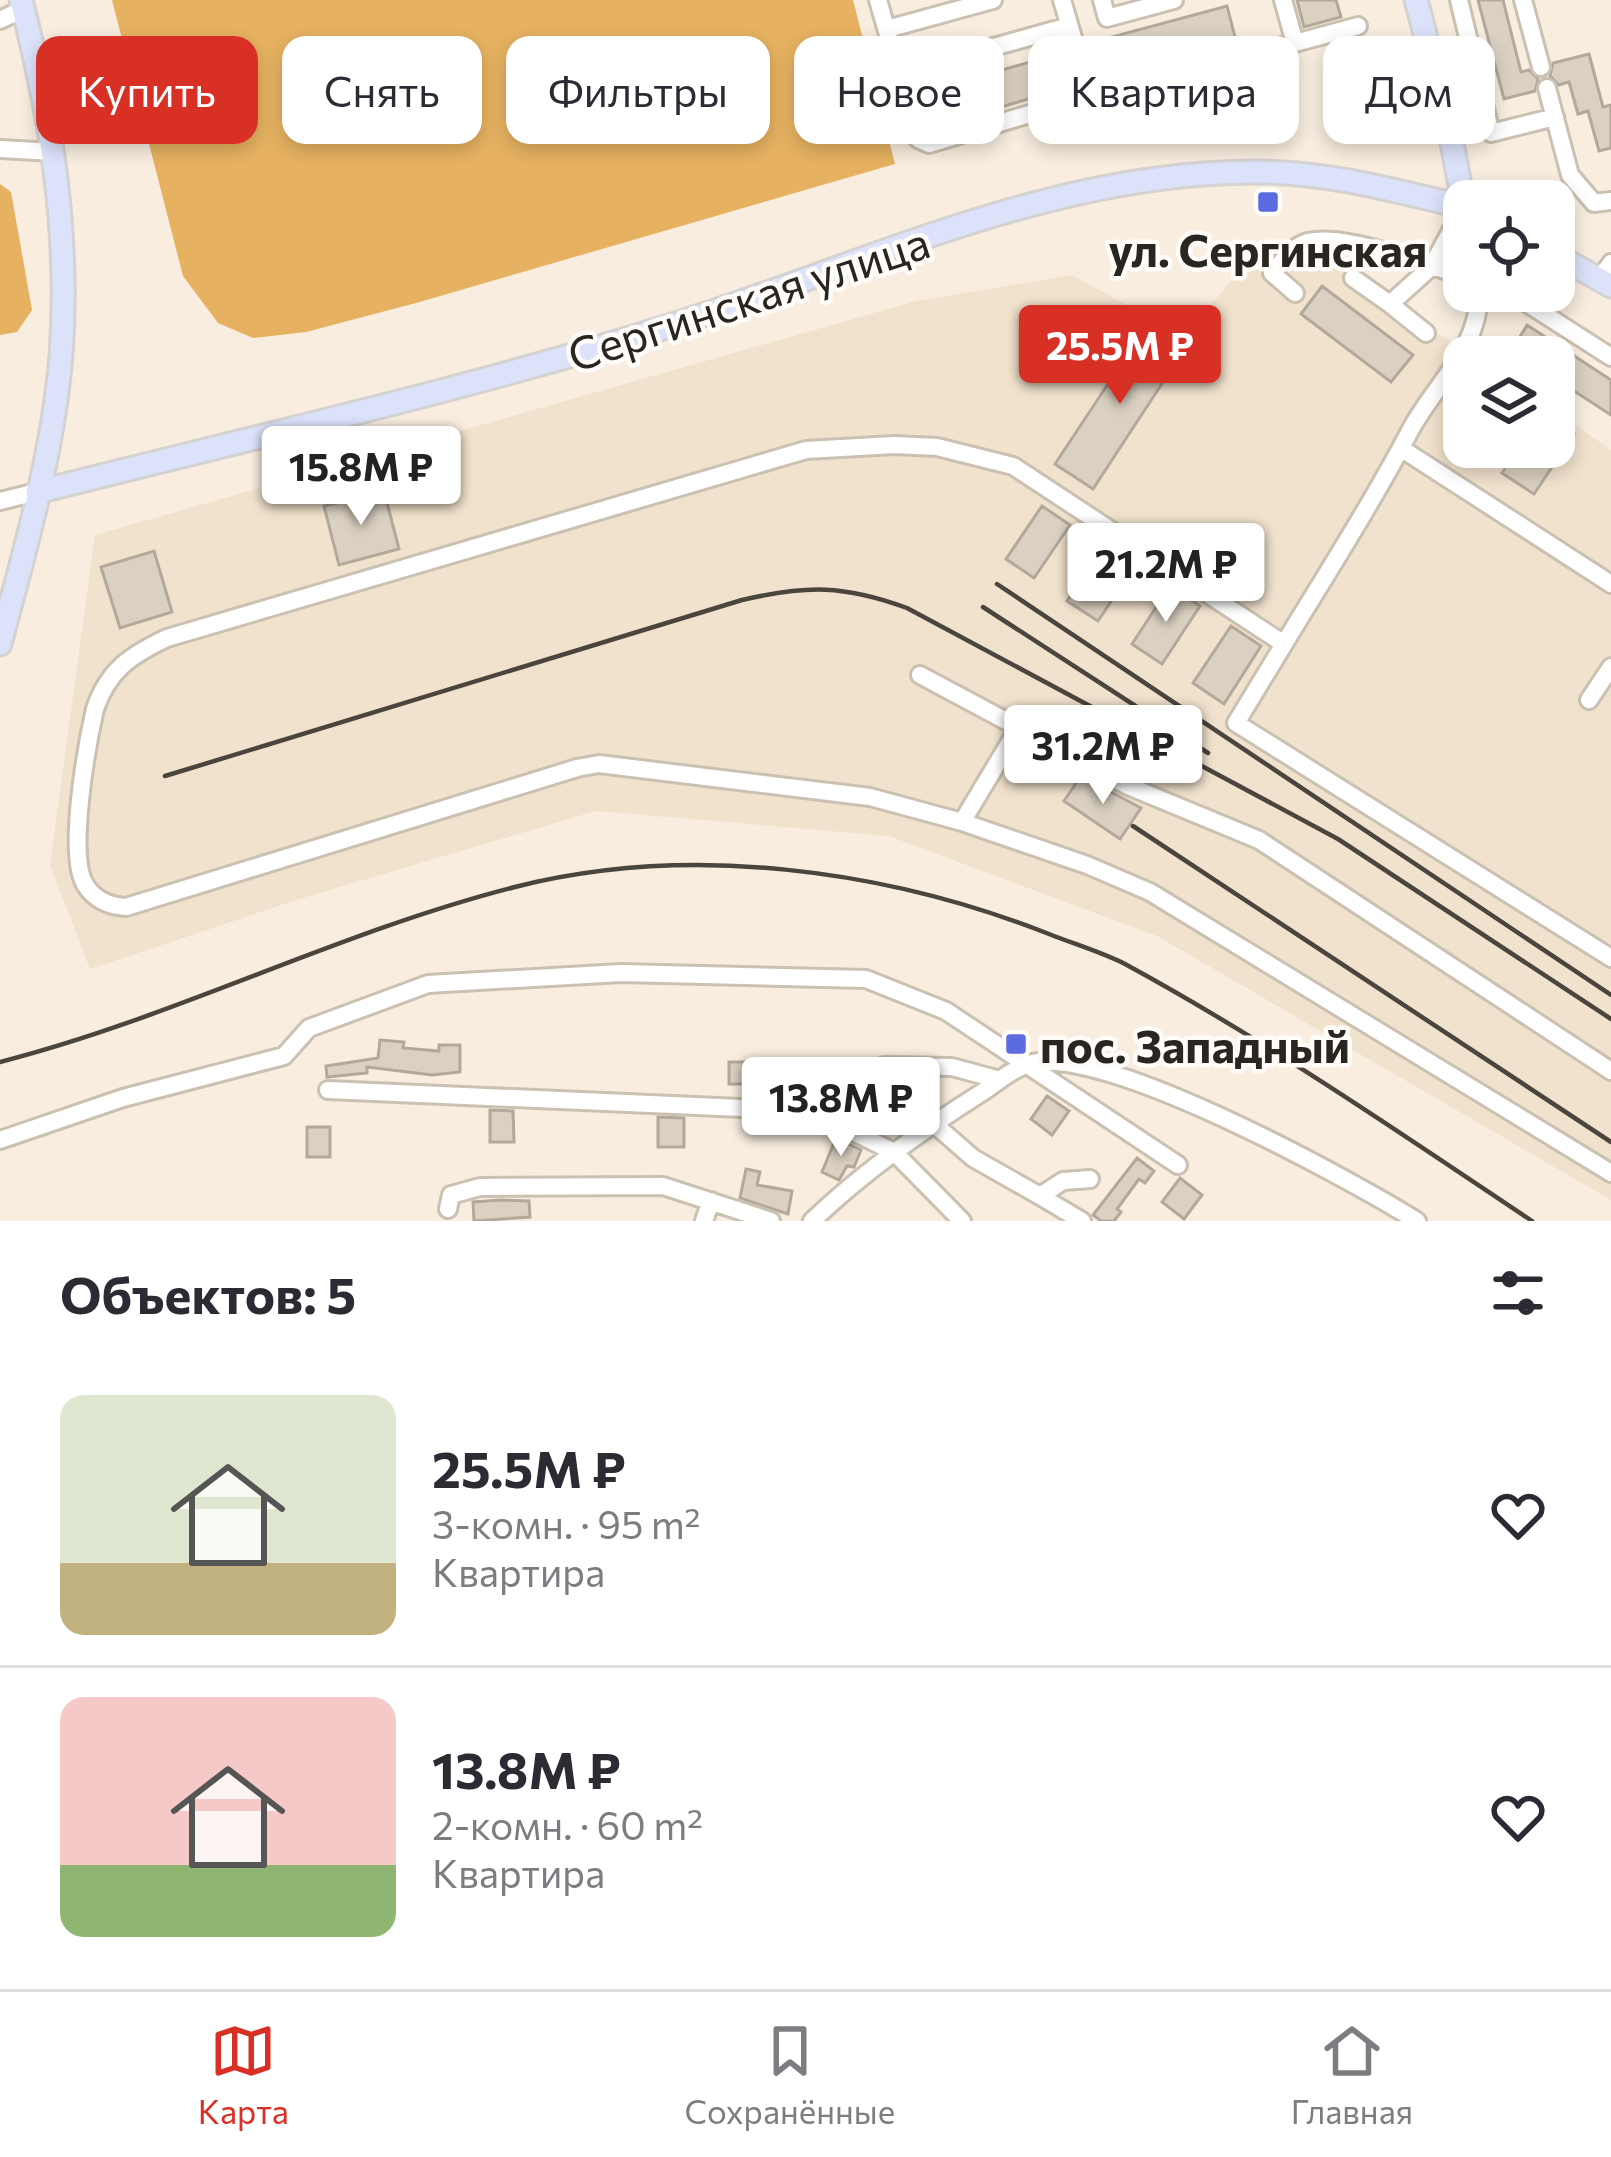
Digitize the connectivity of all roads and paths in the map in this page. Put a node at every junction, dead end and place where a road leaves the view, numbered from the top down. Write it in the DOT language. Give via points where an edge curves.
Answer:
graph roads {
  1 [pos="878,0"];
  2 [pos="993,0"];
  3 [pos="1062,0"];
  4 [pos="1102,0"];
  5 [pos="1174,0"];
  6 [pos="1283,0"];
  7 [pos="1416,0"];
  8 [pos="1459,0"];
  9 [pos="1523,0"];
  10 [pos="22,5"];
  11 [pos="0,20"];
  12 [pos="1069,26"];
  13 [pos="1358,26"];
  14 [pos="887,29"];
  15 [pos="889,36"];
  16 [pos="1072,36"];
  17 [pos="1293,36"];
  18 [pos="1299,42"];
  19 [pos="1004,44"];
  20 [pos="1541,67"];
  21 [pos="1547,88"];
  22 [pos="1555,117"];
  23 [pos="0,149"];
  24 [pos="54,152"];
  25 [pos="1459,180"];
  26 [pos="1443,201"];
  27 [pos="1611,201"];
  28 [pos="1443,245"];
  29 [pos="1575,263"];
  30 [pos="1432,266"];
  31 [pos="1443,270"];
  32 [pos="1607,276"];
  33 [pos="1353,278"];
  34 [pos="1295,293"];
  35 [pos="1390,304"];
  36 [pos="1475,312"];
  37 [pos="1541,312"];
  38 [pos="1426,333"];
  39 [pos="1611,357"];
  40 [pos="1402,449"];
  41 [pos="38,492"];
  42 [pos="0,501"];
  43 [pos="1611,584"];
  44 [pos="0,644"];
  45 [pos="1284,644"];
  46 [pos="1611,667"];
  47 [pos="920,675"];
  48 [pos="1588,700"];
  49 [pos="1019,727"];
  50 [pos="962,822"];
  51 [pos="1611,958"];
  52 [pos="1029,1063"];
  53 [pos="884,1066"];
  54 [pos="1075,1066"];
  55 [pos="911,1068"];
  56 [pos="1611,1071"];
  57 [pos="1000,1081"];
  58 [pos="328,1090"];
  59 [pos="1076,1097"];
  60 [pos="926,1128"];
  61 [pos="0,1140"];
  62 [pos="894,1152"];
  63 [pos="1178,1165"];
  64 [pos="1611,1173"];
  65 [pos="1090,1179"];
  66 [pos="1040,1196"];
  67 [pos="711,1201"];
  68 [pos="448,1209"];
  69 [pos="704,1221"];
  70 [pos="771,1221"];
  71 [pos="812,1221"];
  72 [pos="962,1221"];
  73 [pos="1082,1221"];
  74 [pos="1417,1221"];
  1 -- 14 [label="street"];
  2 -- 14 [label="street"];
  3 -- 12 [label="street"];
  4 -- 5 [label="street" via="1107,18"];
  6 -- 17 [label="street"];
  7 -- 25 [label="main road"];
  8 -- 22 [label="street" via="1492,133"];
  9 -- 20 [label="street"];
  10 -- 11 [label="street"];
  10 -- 24 [label="main road"];
  12 -- 16 [label="street"];
  12 -- 19 [label="street"];
  13 -- 18 [label="street"];
  14 -- 15 [label="street"];
  21 -- 22 [label="street"];
  22 -- 27 [label="street" via="1570,175 1594,203"];
  23 -- 24 [label="street"];
  24 -- 41 [label="main road" via="64,304"];
  26 -- 41 [label="main road, Сергинская улица" via="1261,172 1080,190 622,340"];
  28 -- 30 [label="street"];
  29 -- 32 [label="main road"];
  30 -- 31 [label="street"];
  30 -- 34 [label="street" via="1307,242 1272,273"];
  30 -- 35 [label="street"];
  33 -- 35 [label="street"];
  35 -- 38 [label="street"];
  36 -- 40 [label="street" via="1472,334"];
  37 -- 39 [label="street"];
  40 -- 43 [label="street"];
  40 -- 45 [label="street"];
  41 -- 42 [label="street"];
  41 -- 44 [label="main road"];
  45 -- 50 [label="street" via="1013,466 937,447 806,450 138,652 116,667 95,709 77,857 87,888 126,907 598,764 870,797"];
  45 -- 51 [label="street" via="1236,723"];
  46 -- 48 [label="street"];
  47 -- 49 [label="street"];
  49 -- 50 [label="street"];
  49 -- 56 [label="street" via="1126,785 1259,840"];
  50 -- 64 [label="street" via="1150,892"];
  52 -- 54 [label="street"];
  52 -- 57 [label="street"];
  52 -- 59 [label="street"];
  52 -- 61 [label="street" via="946,1011 866,979 621,973 428,984 309,1028 284,1056"];
  53 -- 55 [label="street"];
  54 -- 59 [label="street"];
  54 -- 74 [label="street" via="1141,1082 1205,1111"];
  55 -- 57 [label="street" via="952,1067"];
  55 -- 60 [label="street" via="906,1081"];
  57 -- 60 [label="street"];
  58 -- 62 [label="street" via="811,1111"];
  59 -- 63 [label="street"];
  60 -- 62 [label="street"];
  60 -- 66 [label="street"];
  62 -- 71 [label="street"];
  62 -- 72 [label="street"];
  65 -- 66 [label="street" via="1063,1181"];
  66 -- 73 [label="street"];
  67 -- 68 [label="street" via="663,1186 480,1187 451,1195"];
  67 -- 69 [label="street"];
  67 -- 70 [label="street"];
}
